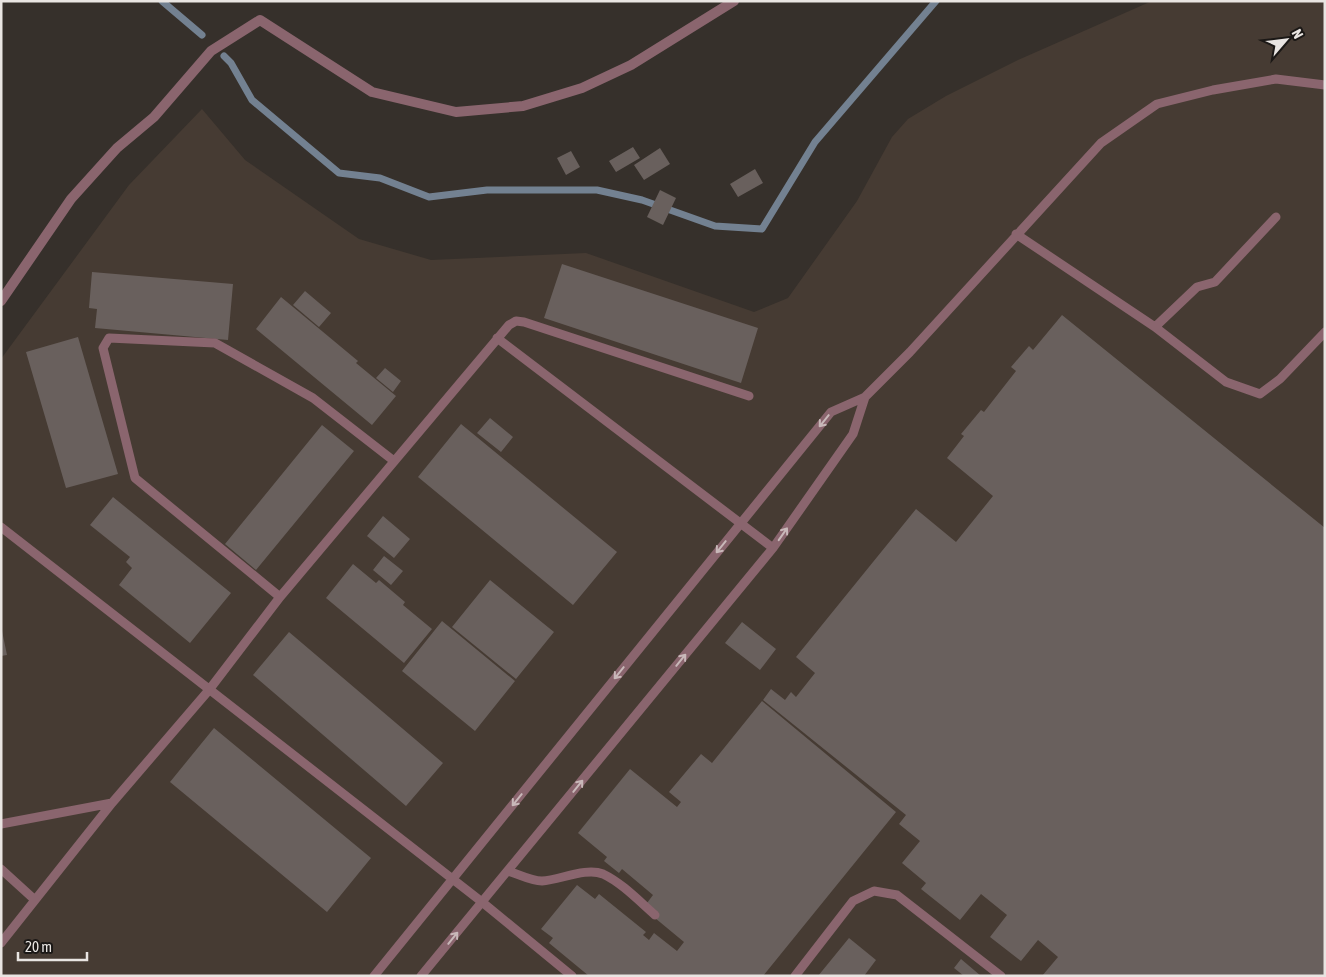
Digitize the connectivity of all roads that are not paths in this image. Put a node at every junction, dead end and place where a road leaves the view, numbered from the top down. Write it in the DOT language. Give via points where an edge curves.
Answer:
graph roads {
  1 [pos="734,1"];
  2 [pos="1325,84"];
  3 [pos="1276,217"];
  4 [pos="1016,234"];
  5 [pos="1,301"];
  6 [pos="1155,326"];
  7 [pos="1325,332"];
  8 [pos="496,338"];
  9 [pos="749,396"];
  10 [pos="865,397"];
  11 [pos="394,461"];
  12 [pos="740,524"];
  13 [pos="1,527"];
  14 [pos="773,548"];
  15 [pos="280,598"];
  16 [pos="209,690"];
  17 [pos="112,803"];
  18 [pos="1,824"];
  19 [pos="1,868"];
  20 [pos="508,871"];
  21 [pos="452,880"];
  22 [pos="35,900"];
  23 [pos="482,902"];
  24 [pos="655,915"];
  25 [pos="1,942"];
  26 [pos="374,976"];
  27 [pos="422,976"];
  28 [pos="572,976"];
  29 [pos="795,976"];
  30 [pos="1001,976"];
  1 -- 5 [label="street" via="631,65 582,88 523,106 456,112 372,92 260,20 211,51 154,117 117,148 71,199"];
  2 -- 4 [label="lane" via="1276,79 1157,104 1101,143"];
  3 -- 6 [label="lane" via="1216,282 1197,287"];
  4 -- 6 [label="lane"];
  4 -- 10 [label="lane"];
  6 -- 7 [label="lane" via="1226,382 1260,394 1280,379"];
  8 -- 9 [label="lane" via="516,321 524,322"];
  8 -- 11 [label="lane"];
  8 -- 12 [label="lane"];
  10 -- 12 [label="lane, one-way" via="831,412"];
  14 -- 10 [label="lane, one-way" via="853,434"];
  11 -- 15 [label="lane"];
  11 -- 15 [label="lane" via="313,398 215,343 109,338 103,348 135,478"];
  12 -- 14 [label="lane"];
  12 -- 21 [label="lane, one-way"];
  13 -- 16 [label="lane"];
  20 -- 14 [label="lane, one-way"];
  15 -- 16 [label="lane"];
  16 -- 17 [label="lane"];
  16 -- 21 [label="lane"];
  17 -- 18 [label="lane"];
  17 -- 22 [label="lane"];
  19 -- 22 [label="lane"];
  20 -- 23 [label="lane"];
  20 -- 24 [label="lane" via="539,881 589,871 602,874"];
  21 -- 23 [label="lane"];
  21 -- 26 [label="lane"];
  22 -- 25 [label="lane"];
  27 -- 23 [label="lane, one-way"];
  23 -- 28 [label="lane"];
  29 -- 30 [label="lane" via="852,901 874,891 897,895"];
}
